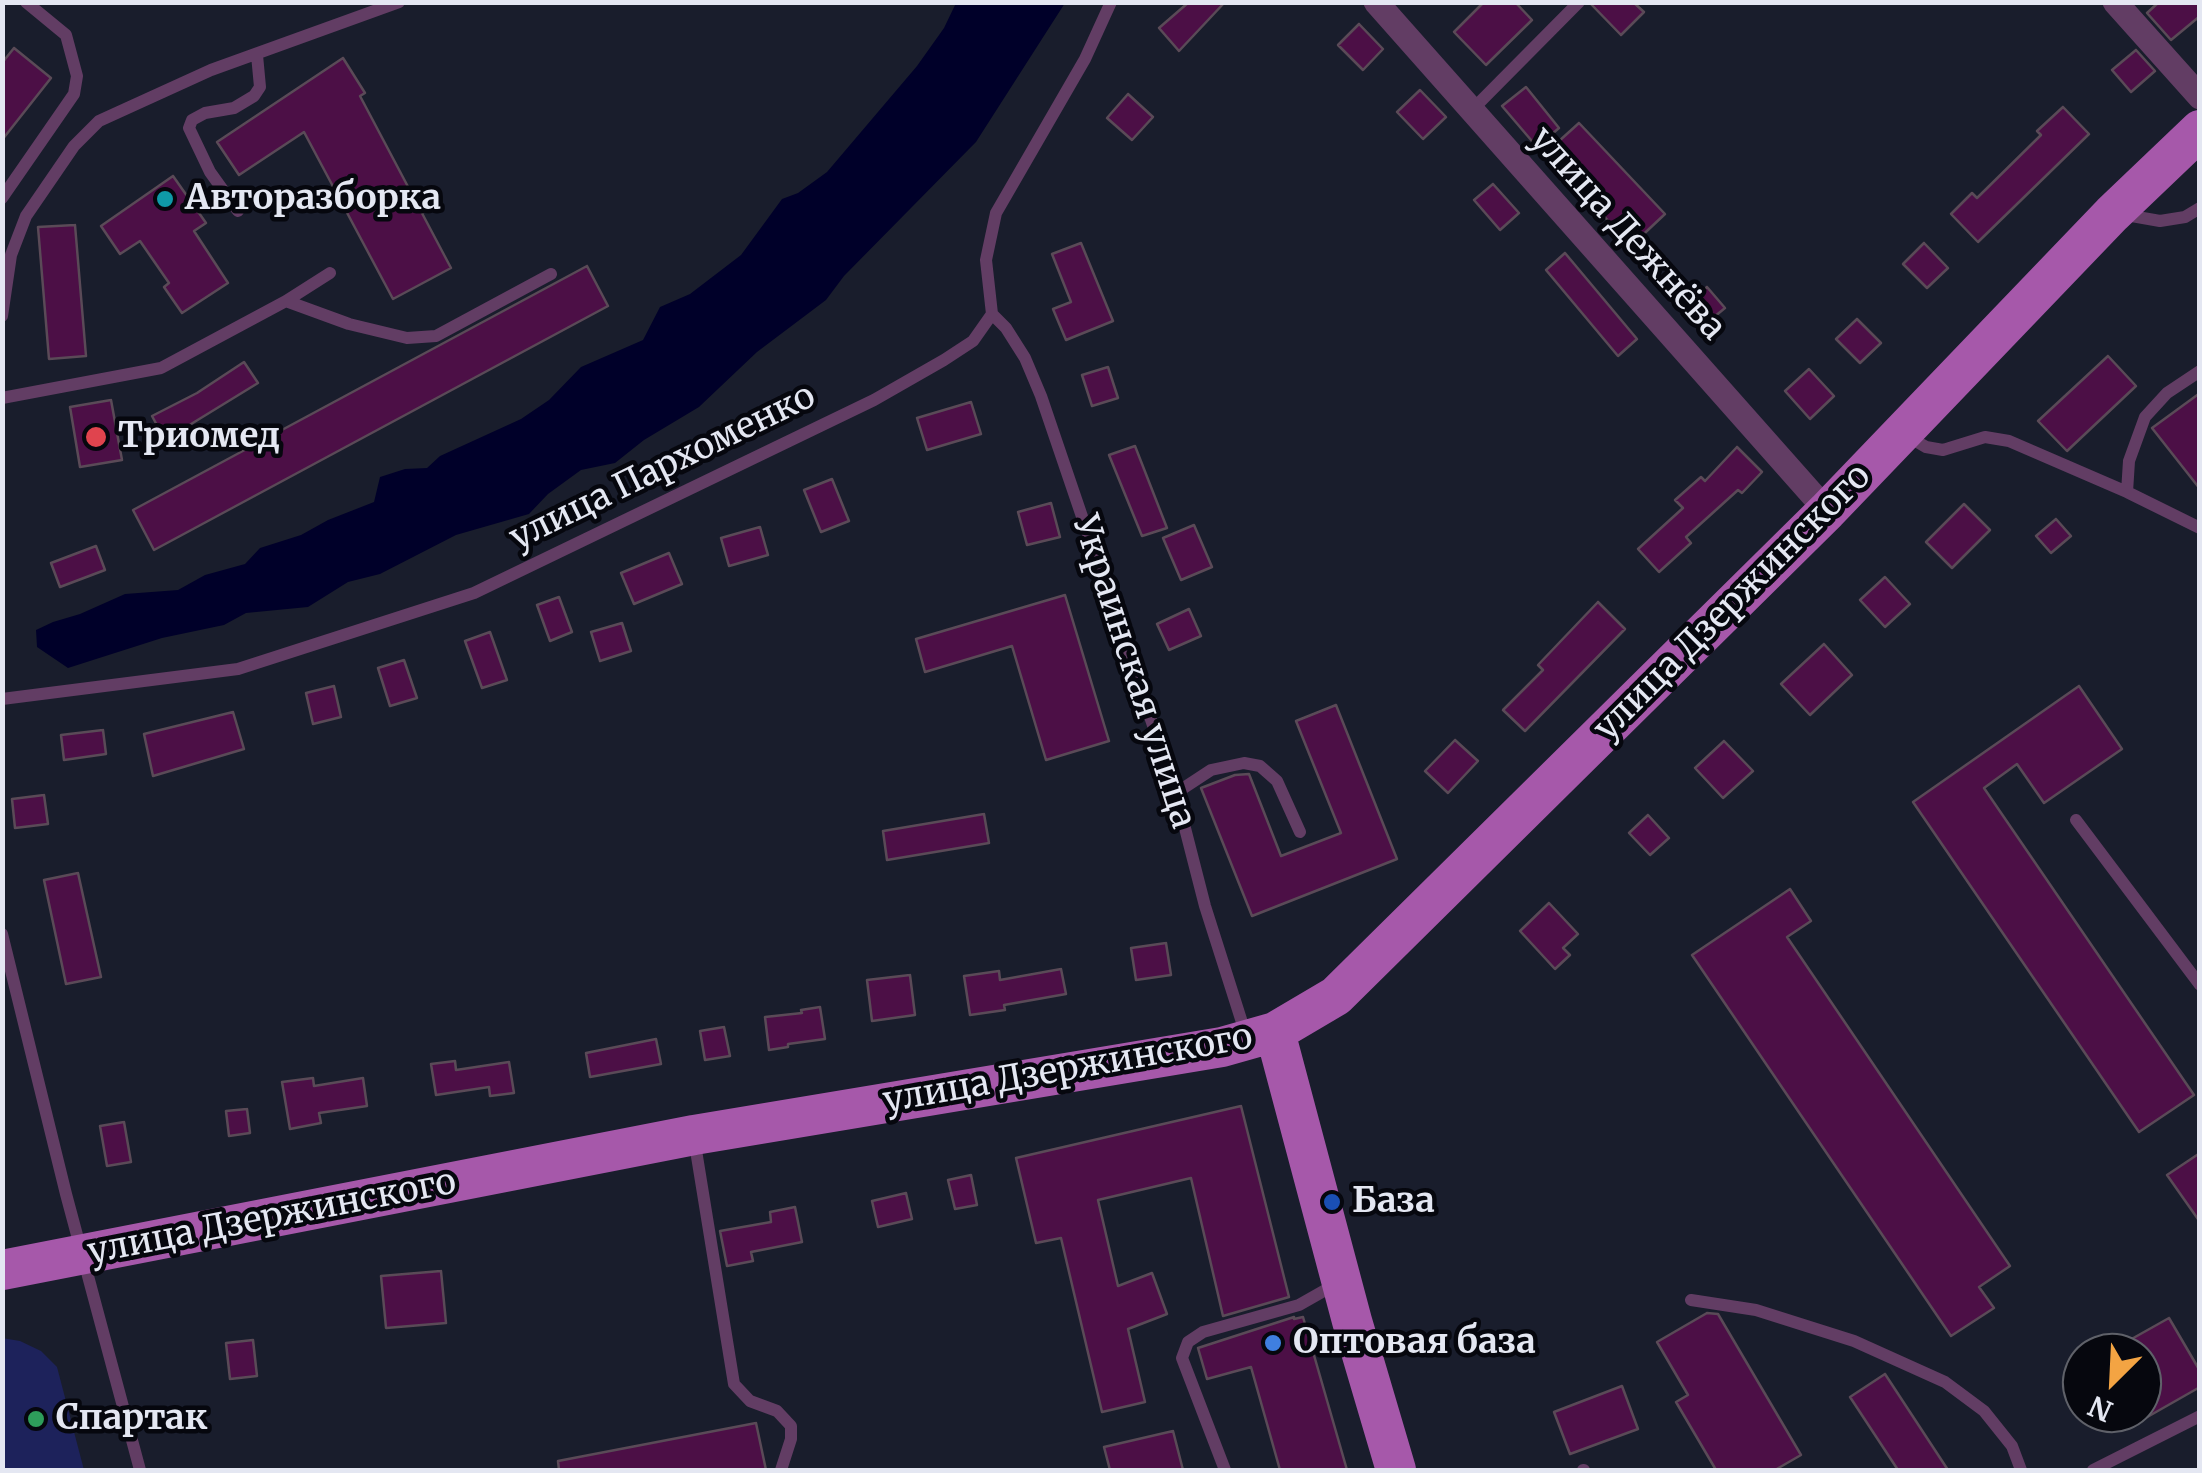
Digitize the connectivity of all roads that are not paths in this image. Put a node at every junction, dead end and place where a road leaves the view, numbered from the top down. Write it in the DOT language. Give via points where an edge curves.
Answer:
graph roads {
  1 [pos="26,2"];
  2 [pos="398,2"];
  3 [pos="1111,2"];
  4 [pos="1376,2"];
  5 [pos="1579,2"];
  6 [pos="2116,2"];
  7 [pos="257,54"];
  8 [pos="2200,97"];
  9 [pos="1471,111"];
  10 [pos="2200,130"];
  11 [pos="2,198"];
  12 [pos="2200,208"];
  13 [pos="238,211"];
  14 [pos="2112,214"];
  15 [pos="330,274"];
  16 [pos="552,274"];
  17 [pos="286,301"];
  18 [pos="992,314"];
  19 [pos="2,316"];
  20 [pos="2200,371"];
  21 [pos="2,398"];
  22 [pos="1902,433"];
  23 [pos="2127,492"];
  24 [pos="1828,511"];
  25 [pos="2200,528"];
  26 [pos="2,699"];
  27 [pos="1176,793"];
  28 [pos="2076,820"];
  29 [pos="1300,832"];
  30 [pos="2,934"];
  31 [pos="2200,985"];
  32 [pos="1262,1037"];
  33 [pos="694,1135"];
  34 [pos="84,1254"];
  35 [pos="2,1270"];
  36 [pos="1342,1280"];
  37 [pos="1691,1300"];
  38 [pos="2200,1416"];
  39 [pos="140,1470"];
  40 [pos="780,1470"];
  41 [pos="1225,1470"];
  42 [pos="1396,1470"];
  43 [pos="2021,1470"];
  44 [pos="2093,1470"];
  1 -- 11 [label="lane" via="66,35 77,76 74,94"];
  2 -- 7 [label="lane"];
  3 -- 18 [label="lane" via="1086,59 996,213 986,260"];
  4 -- 9 [label="street, улица Дежнёва"];
  5 -- 9 [label="lane"];
  6 -- 8 [label="street"];
  7 -- 13 [label="lane" via="260,87 254,96 205,113 189,128"];
  7 -- 19 [label="lane" via="98,121 26,216 11,255"];
  9 -- 24 [label="street, улица Дежнёва"];
  10 -- 14 [label="main road, улица Дзержинского"];
  12 -- 14 [label="lane" via="2160,221"];
  14 -- 22 [label="main road, улица Дзержинского"];
  15 -- 17 [label="lane"];
  16 -- 17 [label="lane" via="436,336 407,338"];
  17 -- 21 [label="lane" via="161,368"];
  18 -- 26 [label="lane, улица Пархоменко" via="973,340 874,400 474,593 238,668"];
  18 -- 27 [label="lane, Украинская улица" via="1025,358 1041,396"];
  20 -- 23 [label="lane" via="2144,418"];
  22 -- 23 [label="lane" via="1943,450 1985,436 2009,441"];
  22 -- 24 [label="main road, улица Дзержинского"];
  23 -- 25 [label="lane"];
  24 -- 32 [label="main road, улица Дзержинского" via="1336,996"];
  27 -- 29 [label="lane" via="1211,770 1260,766 1276,781"];
  27 -- 32 [label="lane, Украинская улица" via="1204,906"];
  28 -- 31 [label="lane"];
  30 -- 34 [label="lane"];
  32 -- 33 [label="main road, улица Дзержинского"];
  32 -- 36 [label="main road, Украинская улица"];
  33 -- 34 [label="main road, улица Дзержинского"];
  33 -- 40 [label="lane" via="734,1384 791,1426"];
  34 -- 35 [label="main road, улица Дзержинского"];
  34 -- 39 [label="lane"];
  36 -- 41 [label="lane" via="1300,1306 1188,1342 1182,1358"];
  36 -- 42 [label="main road, Украинская улица"];
  37 -- 43 [label="lane" via="1756,1310 1854,1341 1945,1382 1984,1410"];
  38 -- 44 [label="lane"];
}
